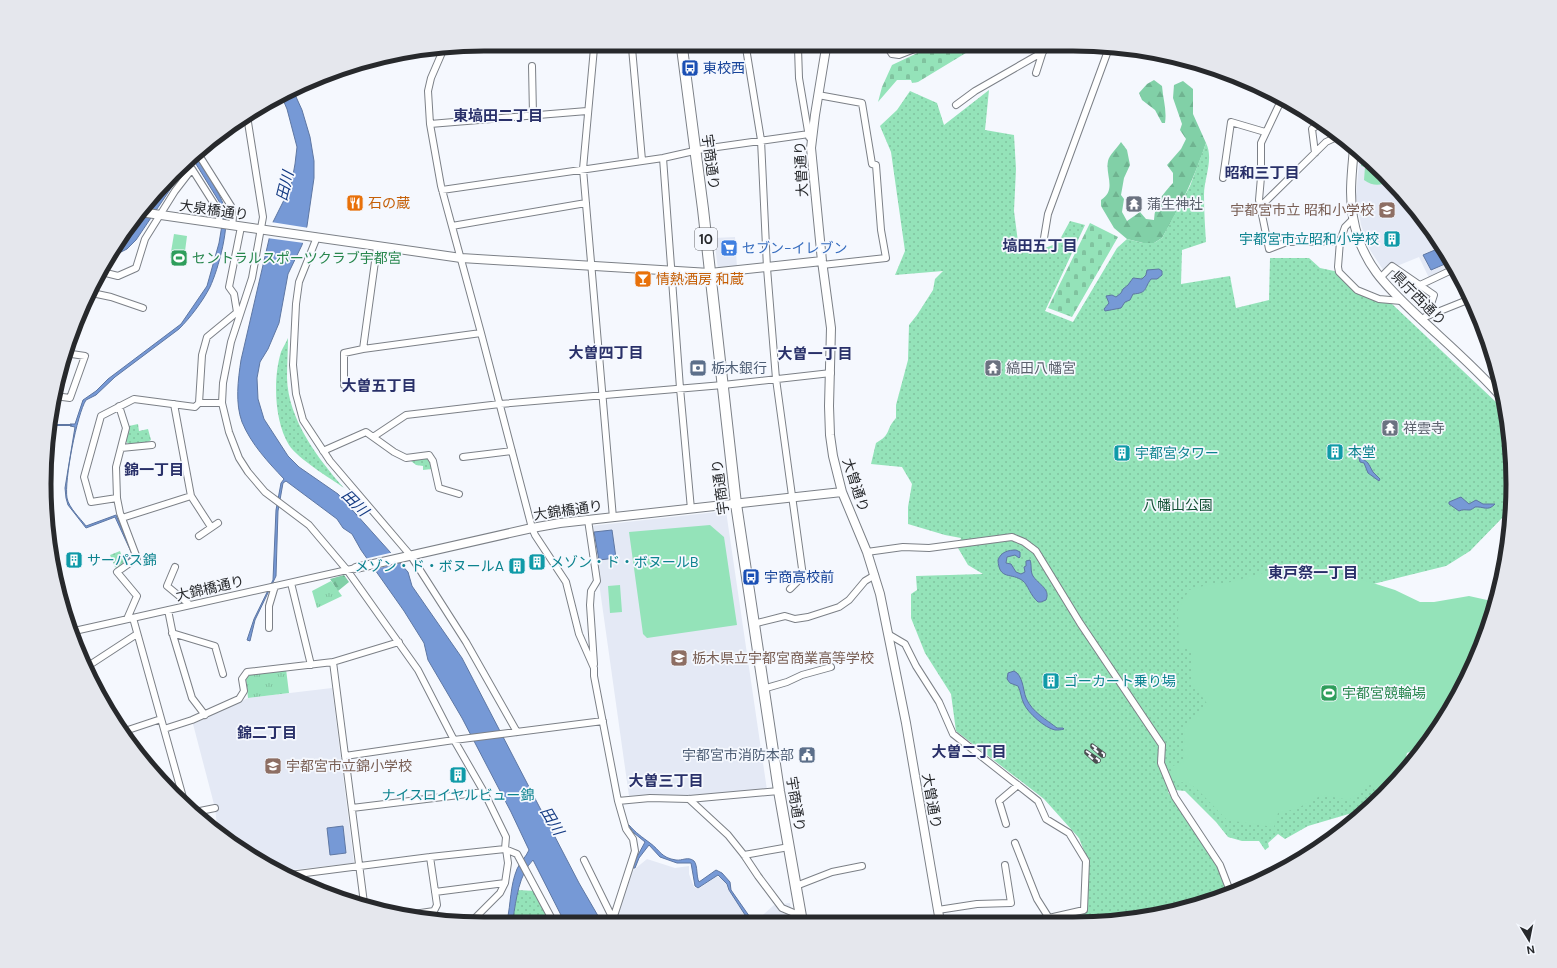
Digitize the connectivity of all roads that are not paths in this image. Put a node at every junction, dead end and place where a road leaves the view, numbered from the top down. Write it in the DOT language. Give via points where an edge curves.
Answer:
graph roads {
  1 [pos="594,51"];
  2 [pos="632,51"];
  3 [pos="682,51"];
  4 [pos="746,51"];
  5 [pos="798,51"];
  6 [pos="825,51"];
  7 [pos="890,51"];
  8 [pos="909,51"];
  9 [pos="1041,51"];
  10 [pos="1043,51"];
  11 [pos="442,53"];
  12 [pos="1107,53"];
  13 [pos="532,66"];
  14 [pos="1036,73"];
  15 [pos="818,95"];
  16 [pos="1280,104"];
  17 [pos="956,105"];
  18 [pos="587,111"];
  19 [pos="534,115"];
  20 [pos="248,121"];
  21 [pos="430,124"];
  22 [pos="1316,126"];
  23 [pos="1265,132"];
  24 [pos="809,134"];
  25 [pos="1334,138"];
  26 [pos="761,140"];
  27 [pos="811,148"];
  28 [pos="696,151"];
  29 [pos="1315,153"];
  30 [pos="1354,154"];
  31 [pos="201,156"];
  32 [pos="663,158"];
  33 [pos="642,160"];
  34 [pos="583,169"];
  35 [pos="1223,178"];
  36 [pos="442,190"];
  37 [pos="586,203"];
  38 [pos="1261,210"];
  39 [pos="146,213"];
  40 [pos="160,216"];
  41 [pos="1353,219"];
  42 [pos="220,224"];
  43 [pos="232,226"];
  44 [pos="452,226"];
  45 [pos="241,227"];
  46 [pos="263,230"];
  47 [pos="315,237"];
  48 [pos="1044,238"];
  49 [pos="1340,240"];
  50 [pos="377,247"];
  51 [pos="461,258"];
  52 [pos="822,263"];
  53 [pos="592,267"];
  54 [pos="767,268"];
  55 [pos="672,271"];
  56 [pos="1450,271"];
  57 [pos="106,273"];
  58 [pos="710,273"];
  59 [pos="1380,278"];
  60 [pos="1420,285"];
  61 [pos="95,294"];
  62 [pos="1401,301"];
  63 [pos="1465,301"];
  64 [pos="144,308"];
  65 [pos="239,310"];
  66 [pos="1424,317"];
  67 [pos="481,334"];
  68 [pos="364,349"];
  69 [pos="71,354"];
  70 [pos="831,373"];
  71 [pos="776,379"];
  72 [pos="344,385"];
  73 [pos="723,385"];
  74 [pos="680,388"];
  75 [pos="1496,391"];
  76 [pos="603,395"];
  77 [pos="60,397"];
  78 [pos="199,403"];
  79 [pos="222,403"];
  80 [pos="174,404"];
  81 [pos="500,404"];
  82 [pos="119,406"];
  83 [pos="373,437"];
  84 [pos="152,445"];
  85 [pos="121,448"];
  86 [pos="323,450"];
  87 [pos="512,451"];
  88 [pos="463,457"];
  89 [pos="842,492"];
  90 [pos="459,494"];
  91 [pos="191,496"];
  92 [pos="117,498"];
  93 [pos="791,498"];
  94 [pos="736,504"];
  95 [pos="691,509"];
  96 [pos="122,518"];
  97 [pos="613,518"];
  98 [pos="588,520"];
  99 [pos="218,523"];
  100 [pos="211,527"];
  101 [pos="532,528"];
  102 [pos="199,536"];
  103 [pos="867,552"];
  104 [pos="408,556"];
  105 [pos="175,567"];
  106 [pos="356,568"];
  107 [pos="347,570"];
  108 [pos="875,575"];
  109 [pos="291,583"];
  110 [pos="275,586"];
  111 [pos="790,589"];
  112 [pos="190,605"];
  113 [pos="168,610"];
  114 [pos="130,619"];
  115 [pos="753,624"];
  116 [pos="269,628"];
  117 [pos="77,631"];
  118 [pos="172,633"];
  119 [pos="137,634"];
  120 [pos="888,634"];
  121 [pos="399,642"];
  122 [pos="333,662"];
  123 [pos="91,664"];
  124 [pos="311,665"];
  125 [pos="830,666"];
  126 [pos="594,668"];
  127 [pos="222,674"];
  128 [pos="763,689"];
  129 [pos="205,715"];
  130 [pos="161,718"];
  131 [pos="603,721"];
  132 [pos="164,728"];
  133 [pos="127,730"];
  134 [pos="517,732"];
  135 [pos="457,740"];
  136 [pos="345,756"];
  137 [pos="1018,785"];
  138 [pos="484,792"];
  139 [pos="780,792"];
  140 [pos="182,794"];
  141 [pos="689,799"];
  142 [pos="618,801"];
  143 [pos="216,808"];
  144 [pos="352,808"];
  145 [pos="200,811"];
  146 [pos="1006,824"];
  147 [pos="1015,843"];
  148 [pos="789,847"];
  149 [pos="505,849"];
  150 [pos="744,855"];
  151 [pos="430,857"];
  152 [pos="584,860"];
  153 [pos="359,866"];
  154 [pos="862,866"];
  155 [pos="1005,866"];
  156 [pos="297,874"];
  157 [pos="505,883"];
  158 [pos="796,886"];
  159 [pos="1229,888"];
  160 [pos="435,892"];
  161 [pos="364,899"];
  162 [pos="938,910"];
  163 [pos="424,913"];
  164 [pos="476,917"];
  165 [pos="551,917"];
  166 [pos="612,917"];
  167 [pos="615,917"];
  168 [pos="798,917"];
  169 [pos="801,917"];
  170 [pos="939,917"];
  171 [pos="1048,917"];
  172 [pos="1053,917"];
  1 -- 18 [label="street"];
  2 -- 33 [label="street"];
  3 -- 28 [label="main road, 宇商通り / 10"];
  4 -- 26 [label="street"];
  5 -- 24 [label="street" via="799,78"];
  6 -- 15 [label="street, 大曽通り"];
  7 -- 8 [label="street" via="899,55"];
  9 -- 17 [label="street"];
  10 -- 14 [label="street"];
  11 -- 21 [label="street" via="428,91"];
  12 -- 48 [label="street" via="1048,214"];
  13 -- 19 [label="street"];
  15 -- 27 [label="street, 大曽通り"];
  15 -- 52 [label="street" via="862,103 872,164 876,165 886,258"];
  16 -- 23 [label="street"];
  18 -- 19 [label="street"];
  18 -- 34 [label="street"];
  19 -- 21 [label="street"];
  20 -- 46 [label="street"];
  21 -- 36 [label="street"];
  22 -- 29 [label="street" via="1312,129"];
  23 -- 35 [label="street" via="1231,122"];
  23 -- 38 [label="street" via="1261,143"];
  24 -- 26 [label="street"];
  24 -- 27 [label="street"];
  25 -- 29 [label="street"];
  26 -- 28 [label="street"];
  26 -- 54 [label="street"];
  27 -- 52 [label="street, 大曽通り"];
  28 -- 32 [label="street"];
  28 -- 58 [label="main road, 宇商通り / 10"];
  29 -- 38 [label="street" via="1263,204"];
  30 -- 41 [label="street, 県庁西通り" via="1351,191"];
  31 -- 43 [label="street" via="231,206"];
  32 -- 33 [label="street"];
  32 -- 55 [label="street"];
  33 -- 34 [label="street"];
  34 -- 36 [label="street"];
  34 -- 37 [label="street"];
  36 -- 44 [label="street"];
  37 -- 44 [label="street"];
  37 -- 53 [label="street"];
  38 -- 49 [label="street" via="1269,248 1287,242"];
  39 -- 40 [label="street, 大泉橋通り"];
  40 -- 42 [label="street, 大泉橋通り"];
  40 -- 42 [label="street" via="192,169 218,210"];
  40 -- 57 [label="street" via="145,240 136,268 118,276"];
  41 -- 49 [label="street" via="1345,227"];
  41 -- 59 [label="street, 県庁西通り" via="1362,249"];
  42 -- 43 [label="street, 大泉橋通り"];
  43 -- 45 [label="street, 大泉橋通り"];
  44 -- 51 [label="street"];
  45 -- 46 [label="street, 大泉橋通り"];
  45 -- 65 [label="street" via="228,287 234,294"];
  46 -- 47 [label="street, 大泉橋通り"];
  46 -- 65 [label="street" via="252,278"];
  47 -- 50 [label="street, 大泉橋通り"];
  47 -- 86 [label="street" via="299,282 293,365 296,394 303,420"];
  49 -- 62 [label="street" via="1339,272 1357,290 1379,299"];
  50 -- 51 [label="street, 大泉橋通り"];
  50 -- 68 [label="street"];
  51 -- 53 [label="street, 大泉橋通り"];
  51 -- 67 [label="street"];
  52 -- 54 [label="street, 大泉橋通り"];
  52 -- 70 [label="street, 大曽通り" via="831,328"];
  53 -- 55 [label="street, 大泉橋通り"];
  53 -- 76 [label="street"];
  54 -- 58 [label="street, 大泉橋通り"];
  54 -- 71 [label="street"];
  55 -- 58 [label="street, 大泉橋通り"];
  55 -- 74 [label="street"];
  56 -- 60 [label="street"];
  58 -- 73 [label="main road, 宇商通り / 10"];
  59 -- 60 [label="street" via="1392,266"];
  59 -- 62 [label="street, 県庁西通り"];
  60 -- 66 [label="street" via="1434,295"];
  61 -- 64 [label="street"];
  62 -- 66 [label="street, 県庁西通り"];
  63 -- 66 [label="street"];
  65 -- 78 [label="street" via="207,337 202,355"];
  65 -- 79 [label="street" via="223,383"];
  66 -- 75 [label="street, 県庁西通り"];
  67 -- 68 [label="street"];
  67 -- 81 [label="street"];
  68 -- 72 [label="street" via="344,352"];
  69 -- 77 [label="street" via="85,356 70,398"];
  70 -- 71 [label="street"];
  70 -- 89 [label="street, 大曽通り" via="830,435"];
  71 -- 73 [label="street"];
  71 -- 93 [label="street"];
  73 -- 74 [label="street"];
  73 -- 94 [label="main road, 宇商通り / 10"];
  74 -- 76 [label="street"];
  74 -- 95 [label="street"];
  76 -- 81 [label="street"];
  76 -- 97 [label="street"];
  78 -- 79 [label="street"];
  78 -- 80 [label="street" via="195,407"];
  79 -- 107 [label="street" via="229,432 239,458 248,472 265,492 309,525"];
  80 -- 82 [label="street" via="134,398"];
  80 -- 91 [label="street"];
  81 -- 83 [label="street" via="406,415"];
  81 -- 87 [label="street"];
  82 -- 85 [label="street" via="126,428"];
  82 -- 92 [label="street" via="101,416 84,477 90,502"];
  83 -- 86 [label="street" via="366,432"];
  83 -- 90 [label="street" via="406,458 430,455 439,488"];
  84 -- 85 [label="street"];
  85 -- 92 [label="street" via="116,467"];
  86 -- 104 [label="street"];
  87 -- 88 [label="street"];
  87 -- 101 [label="street"];
  89 -- 93 [label="street, 大錦橋通り"];
  89 -- 103 [label="street, 大曽通り"];
  91 -- 96 [label="street"];
  91 -- 100 [label="street"];
  92 -- 96 [label="street"];
  93 -- 94 [label="street, 大錦橋通り"];
  93 -- 111 [label="street" via="802,576"];
  94 -- 95 [label="street, 大錦橋通り"];
  94 -- 115 [label="main road, 宇商通り / 10"];
  95 -- 97 [label="street, 大錦橋通り"];
  96 -- 114 [label="street" via="137,558 117,572 137,596"];
  97 -- 98 [label="street, 大錦橋通り"];
  98 -- 101 [label="street, 大錦橋通り"];
  98 -- 126 [label="street" via="597,581 591,591 590,605"];
  99 -- 100 [label="street"];
  100 -- 102 [label="street"];
  101 -- 104 [label="street, 大錦橋通り"];
  101 -- 126 [label="street" via="566,582 579,634"];
  103 -- 108 [label="street, 大曽通り"];
  103 -- 159 [label="street" via="903,547 929,548 1012,537 1036,550 1080,623 1162,745 1160,763 1175,797 1220,865"];
  104 -- 106 [label="street, 大錦橋通り"];
  104 -- 134 [label="street" via="466,642"];
  105 -- 112 [label="street" via="167,586"];
  106 -- 107 [label="street, 大錦橋通り"];
  107 -- 109 [label="street, 大錦橋通り"];
  107 -- 121 [label="street"];
  108 -- 115 [label="street" via="865,581 849,600 839,607 808,617 795,619 785,616"];
  108 -- 120 [label="street, 大曽通り"];
  109 -- 110 [label="street, 大錦橋通り"];
  109 -- 124 [label="street"];
  110 -- 112 [label="street, 大錦橋通り"];
  110 -- 116 [label="street" via="269,606"];
  112 -- 113 [label="street, 大錦橋通り"];
  113 -- 114 [label="street, 大錦橋通り"];
  113 -- 118 [label="street"];
  114 -- 117 [label="street, 大錦橋通り"];
  114 -- 119 [label="street"];
  115 -- 128 [label="main road, 宇商通り / 10"];
  118 -- 127 [label="street" via="215,646"];
  118 -- 129 [label="street" via="192,698"];
  119 -- 123 [label="street"];
  119 -- 130 [label="street"];
  120 -- 137 [label="street" via="904,644 939,702 953,734"];
  120 -- 162 [label="street, 大曽通り"];
  121 -- 122 [label="street"];
  121 -- 135 [label="street" via="418,670"];
  122 -- 124 [label="street"];
  122 -- 136 [label="street"];
  124 -- 129 [label="street" via="247,672 242,679 244,691 239,699"];
  125 -- 128 [label="street"];
  126 -- 131 [label="street"];
  128 -- 139 [label="main road, 宇商通り / 10"];
  129 -- 132 [label="street"];
  130 -- 132 [label="street"];
  130 -- 133 [label="street"];
  131 -- 134 [label="street"];
  131 -- 142 [label="street"];
  132 -- 140 [label="street"];
  134 -- 135 [label="street"];
  135 -- 136 [label="street"];
  135 -- 138 [label="street"];
  136 -- 144 [label="street"];
  137 -- 146 [label="street" via="999,801"];
  137 -- 172 [label="street" via="1038,801 1046,819 1070,833 1086,861 1084,910"];
  138 -- 144 [label="street"];
  138 -- 149 [label="street" via="506,837"];
  139 -- 141 [label="street"];
  139 -- 148 [label="main road, 宇商通り / 10"];
  141 -- 142 [label="street" via="650,798"];
  141 -- 150 [label="street"];
  142 -- 167 [label="street" via="635,851"];
  143 -- 145 [label="street"];
  144 -- 153 [label="street"];
  147 -- 171 [label="street" via="1037,899"];
  148 -- 150 [label="street"];
  148 -- 158 [label="main road, 宇商通り / 10"];
  149 -- 151 [label="street"];
  149 -- 157 [label="street" via="508,863"];
  149 -- 165 [label="street" via="517,854"];
  150 -- 168 [label="street" via="782,908"];
  151 -- 153 [label="street"];
  151 -- 160 [label="street"];
  152 -- 166 [label="street"];
  153 -- 156 [label="street"];
  153 -- 161 [label="street"];
  154 -- 158 [label="street" via="832,872"];
  155 -- 162 [label="street" via="1011,903 977,904"];
  157 -- 160 [label="street"];
  157 -- 164 [label="street" via="500,893"];
  158 -- 169 [label="main road, 宇商通り / 10"];
  160 -- 163 [label="street" via="437,905 434,911"];
  162 -- 170 [label="street, 大曽通り"];
}
